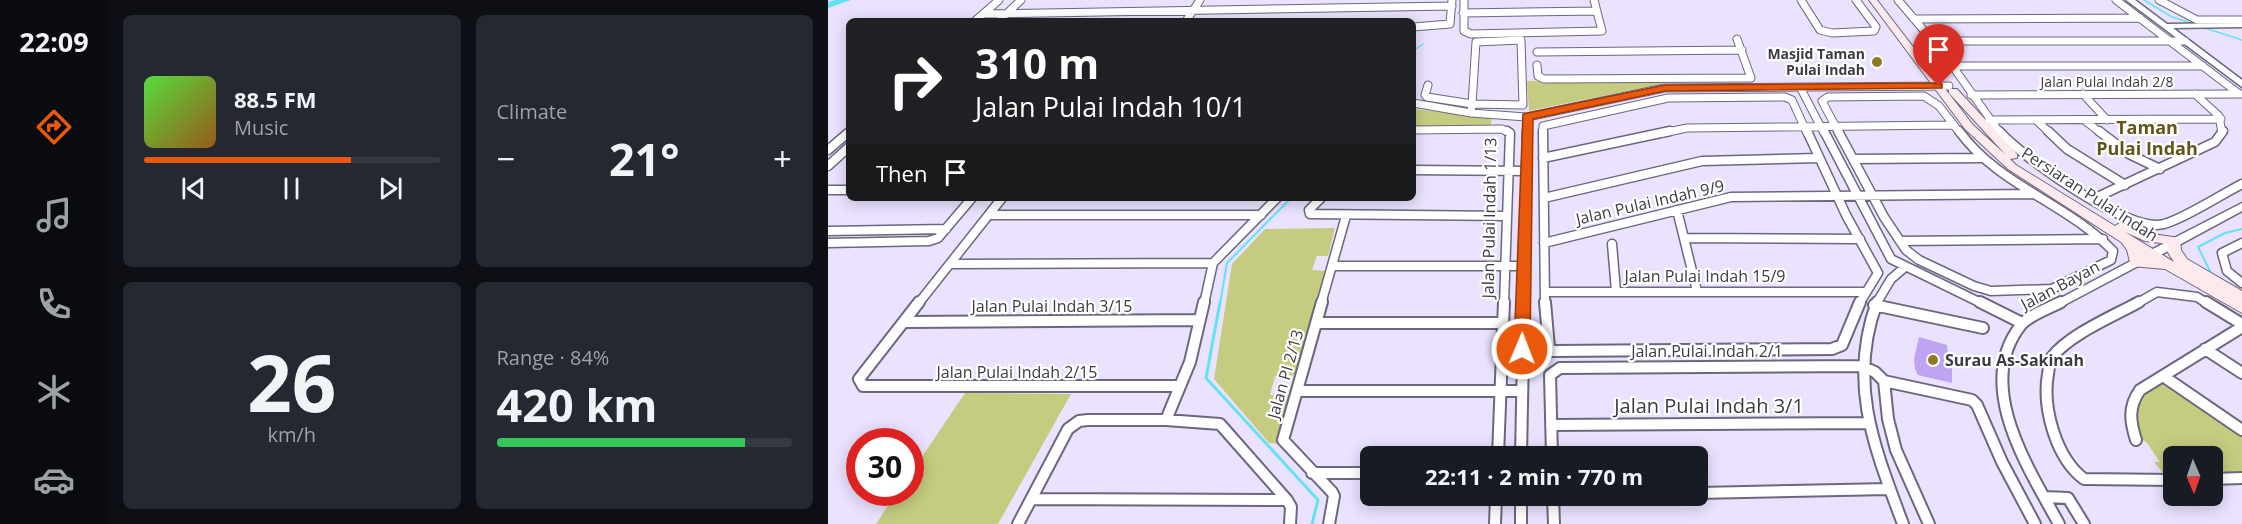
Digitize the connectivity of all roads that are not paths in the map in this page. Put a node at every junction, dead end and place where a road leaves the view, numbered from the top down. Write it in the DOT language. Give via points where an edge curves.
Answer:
graph roads {
  1 [pos="999,0"];
  2 [pos="1020,0"];
  3 [pos="1200,0"];
  4 [pos="1464,0"];
  5 [pos="1594,0"];
  6 [pos="1801,0"];
  7 [pos="1856,0"];
  8 [pos="1873,0"];
  9 [pos="1881,0"];
  10 [pos="1898,0"];
  11 [pos="2116,0"];
  12 [pos="2130,0"];
  13 [pos="2159,0"];
  14 [pos="1452,3"];
  15 [pos="1193,10"];
  16 [pos="1597,11"];
  17 [pos="1006,13"];
  18 [pos="1463,13"];
  19 [pos="983,14"];
  20 [pos="978,18"];
  21 [pos="1002,18"];
  22 [pos="1188,18"];
  23 [pos="2140,18"];
  24 [pos="1914,19"];
  25 [pos="2242,20"];
  26 [pos="2242,25"];
  27 [pos="2165,26"];
  28 [pos="1416,27"];
  29 [pos="1737,39"];
  30 [pos="1933,41"];
  31 [pos="2170,41"];
  32 [pos="2185,41"];
  33 [pos="1743,50"];
  34 [pos="1537,52"];
  35 [pos="1537,65"];
  36 [pos="1953,66"];
  37 [pos="2203,66"];
  38 [pos="1698,78"];
  39 [pos="1428,85"];
  40 [pos="1944,86"];
  41 [pos="1800,87"];
  42 [pos="1700,88"];
  43 [pos="2241,92"];
  44 [pos="2083,94"];
  45 [pos="2195,94"];
  46 [pos="1971,95"];
  47 [pos="1416,104"];
  48 [pos="1472,104"];
  49 [pos="1472,113"];
  50 [pos="1527,117"];
  51 [pos="2221,119"];
  52 [pos="1989,120"];
  53 [pos="2036,120"];
  54 [pos="2084,120"];
  55 [pos="2107,120"];
  56 [pos="1952,125"];
  57 [pos="1804,126"];
  58 [pos="1821,126"];
  59 [pos="1836,126"];
  60 [pos="1416,130"];
  61 [pos="846,135"];
  62 [pos="828,150"];
  63 [pos="846,152"];
  64 [pos="1543,158"];
  65 [pos="1818,158"];
  66 [pos="1981,158"];
  67 [pos="1853,159"];
  68 [pos="828,166"];
  69 [pos="2160,169"];
  70 [pos="1416,170"];
  71 [pos="1508,171"];
  72 [pos="1526,171"];
  73 [pos="2242,184"];
  74 [pos="2125,185"];
  75 [pos="828,190"];
  76 [pos="846,190"];
  77 [pos="2034,194"];
  78 [pos="1837,196"];
  79 [pos="1856,196"];
  80 [pos="1872,196"];
  81 [pos="1544,198"];
  82 [pos="2093,199"];
  83 [pos="969,201"];
  84 [pos="1000,201"];
  85 [pos="1274,201"];
  86 [pos="1318,201"];
  87 [pos="2242,206"];
  88 [pos="1677,210"];
  89 [pos="1260,214"];
  90 [pos="990,215"];
  91 [pos="1346,216"];
  92 [pos="1507,216"];
  93 [pos="946,229"];
  94 [pos="828,231"];
  95 [pos="2112,232"];
  96 [pos="1684,238"];
  97 [pos="1860,239"];
  98 [pos="1900,241"];
  99 [pos="2175,241"];
  100 [pos="828,243"];
  101 [pos="1544,243"];
  102 [pos="2242,243"];
  103 [pos="1612,244"];
  104 [pos="2156,252"];
  105 [pos="1213,263"];
  106 [pos="2136,263"];
  107 [pos="951,264"];
  108 [pos="2178,265"];
  109 [pos="1334,266"];
  110 [pos="1505,266"];
  111 [pos="1523,266"];
  112 [pos="1905,267"];
  113 [pos="2242,283"];
  114 [pos="1616,291"];
  115 [pos="1697,291"];
  116 [pos="1545,292"];
  117 [pos="1864,292"];
  118 [pos="2242,297"];
  119 [pos="1874,304"];
  120 [pos="2242,309"];
  121 [pos="1199,320"];
  122 [pos="906,322"];
  123 [pos="1317,323"];
  124 [pos="2022,323"];
  125 [pos="1503,324"];
  126 [pos="2242,325"];
  127 [pos="1983,328"];
  128 [pos="2205,349"];
  129 [pos="1862,366"];
  130 [pos="2242,374"];
  131 [pos="2163,376"];
  132 [pos="1884,381"];
  133 [pos="1180,386"];
  134 [pos="1500,391"];
  135 [pos="1522,391"];
  136 [pos="1297,392"];
  137 [pos="1166,420"];
  138 [pos="1866,423"];
  139 [pos="1551,425"];
  140 [pos="2242,430"];
  141 [pos="2136,440"];
  142 [pos="1498,446"];
  143 [pos="1521,446"];
  144 [pos="1552,446"];
  145 [pos="1312,472"];
  146 [pos="1360,473"];
  147 [pos="2242,478"];
  148 [pos="2223,479"];
  149 [pos="2163,480"];
  150 [pos="1890,489"];
  151 [pos="1708,493"];
  152 [pos="2044,497"];
  153 [pos="1032,498"];
  154 [pos="1287,500"];
  155 [pos="1496,506"];
  156 [pos="1521,506"];
  157 [pos="1553,506"];
  158 [pos="1018,524"];
  159 [pos="1290,524"];
  160 [pos="1329,524"];
  161 [pos="1495,524"];
  162 [pos="1521,524"];
  163 [pos="1554,524"];
  164 [pos="1903,524"];
  165 [pos="1929,524"];
  166 [pos="2035,524"];
  167 [pos="2060,524"];
  168 [pos="2084,524"];
  1 -- 19 [label="street"];
  2 -- 17 [label="street"];
  3 -- 15 [label="street"];
  4 -- 18 [label="street"];
  5 -- 16 [label="street"];
  6 -- 7 [label="street" via="1820,30 1874,31 1876,27"];
  8 -- 40 [label="main road, Persiaran Pulai Indah"];
  9 -- 40 [label="main road, Persiaran Pulai Indah"];
  10 -- 24 [label="street"];
  11 -- 23 [label="street"];
  12 -- 27 [label="street"];
  13 -- 25 [label="street" via="2201,20"];
  14 -- 15 [label="street"];
  14 -- 28 [label="street" via="1450,24"];
  15 -- 17 [label="street"];
  15 -- 22 [label="street"];
  16 -- 18 [label="street"];
  16 -- 18 [label="street" via="1602,31 1465,32"];
  17 -- 19 [label="street"];
  17 -- 21 [label="street"];
  19 -- 20 [label="street"];
  23 -- 24 [label="street"];
  23 -- 31 [label="street"];
  24 -- 30 [label="street"];
  26 -- 27 [label="street"];
  27 -- 32 [label="street"];
  29 -- 33 [label="street"];
  30 -- 31 [label="street"];
  30 -- 36 [label="street"];
  31 -- 32 [label="street"];
  31 -- 37 [label="street"];
  32 -- 43 [label="street"];
  33 -- 34 [label="street"];
  33 -- 38 [label="street" via="1752,78"];
  35 -- 38 [label="street" via="1538,76 1545,79"];
  36 -- 37 [label="street"];
  36 -- 46 [label="street"];
  37 -- 43 [label="street"];
  38 -- 42 [label="street"];
  39 -- 48 [label="street" via="1426,96"];
  40 -- 41 [label="street"];
  40 -- 95 [label="main road, Persiaran Pulai Indah" via="2004,149"];
  41 -- 42 [label="street"];
  41 -- 58 [label="street"];
  42 -- 50 [label="street" via="1665,88"];
  43 -- 45 [label="street, Jalan Pulai Indah 2/8"];
  44 -- 45 [label="street, Jalan Pulai Indah 2/8"];
  44 -- 46 [label="street, Jalan Pulai Indah 2/8"];
  44 -- 55 [label="street"];
  45 -- 51 [label="street"];
  46 -- 52 [label="street"];
  47 -- 49 [label="street"];
  48 -- 48 [label="street" via="1476,42 1521,40 1524,103"];
  48 -- 49 [label="street"];
  49 -- 50 [label="street"];
  50 -- 72 [label="street"];
  51 -- 55 [label="street"];
  51 -- 69 [label="street" via="2223,132 2215,142"];
  52 -- 53 [label="street"];
  52 -- 82 [label="street" via="2028,159"];
  53 -- 54 [label="street"];
  53 -- 74 [label="street" via="2067,149"];
  54 -- 55 [label="street"];
  54 -- 69 [label="street" via="2129,154"];
  56 -- 59 [label="street"];
  56 -- 59 [label="street" via="1937,105 1924,96 1824,98 1822,102"];
  56 -- 66 [label="street"];
  57 -- 58 [label="street"];
  57 -- 64 [label="street" via="1687,128"];
  57 -- 64 [label="street" via="1792,100 1785,97 1668,98 1548,123 1542,128"];
  57 -- 65 [label="street"];
  58 -- 59 [label="street"];
  58 -- 79 [label="street"];
  59 -- 67 [label="street"];
  60 -- 71 [label="street, Jalan Pulai Indah 1/13" via="1502,129 1510,133"];
  61 -- 62 [label="street"];
  63 -- 68 [label="street"];
  64 -- 81 [label="street"];
  65 -- 78 [label="street"];
  65 -- 81 [label="street" via="1702,161"];
  66 -- 67 [label="street"];
  66 -- 77 [label="street"];
  67 -- 80 [label="street"];
  69 -- 74 [label="street"];
  70 -- 71 [label="street"];
  71 -- 72 [label="street"];
  71 -- 92 [label="street, Jalan Pulai Indah 1/13"];
  72 -- 111 [label="street"];
  73 -- 82 [label="street" via="2163,225 2135,222"];
  74 -- 82 [label="street"];
  75 -- 76 [label="street"];
  77 -- 80 [label="street, Jalan Pulai Indah 9/9"];
  77 -- 95 [label="street"];
  78 -- 79 [label="street, Jalan Pulai Indah 9/9"];
  78 -- 88 [label="street, Jalan Pulai Indah 9/9" via="1731,197"];
  78 -- 97 [label="street"];
  79 -- 80 [label="street, Jalan Pulai Indah 9/9"];
  79 -- 112 [label="street" via="1891,259"];
  80 -- 98 [label="street"];
  81 -- 101 [label="street"];
  83 -- 93 [label="street"];
  84 -- 90 [label="street"];
  85 -- 89 [label="street"];
  86 -- 91 [label="street" via="1309,210 1314,216"];
  87 -- 99 [label="street, Jalan Bayan"];
  88 -- 96 [label="street"];
  88 -- 101 [label="street, Jalan Pulai Indah 9/9"];
  89 -- 90 [label="street"];
  89 -- 105 [label="street"];
  90 -- 107 [label="street"];
  91 -- 92 [label="street"];
  91 -- 109 [label="street, Jalan PI 2/13"];
  92 -- 110 [label="street, Jalan Pulai Indah 1/13"];
  93 -- 94 [label="street"];
  93 -- 100 [label="street" via="938,238 916,242"];
  95 -- 98 [label="street"];
  95 -- 98 [label="street" via="2111,260 2052,290 1991,291 1966,283 1906,250"];
  95 -- 99 [label="main road"];
  95 -- 104 [label="main road, Persiaran Pulai Indah"];
  95 -- 106 [label="main road" via="2133,249"];
  96 -- 97 [label="street"];
  96 -- 115 [label="street"];
  97 -- 117 [label="street" via="1878,273"];
  99 -- 104 [label="street, Jalan Bayan"];
  99 -- 108 [label="main road"];
  101 -- 116 [label="street"];
  102 -- 113 [label="street" via="2222,253 2222,260 2223,266"];
  103 -- 114 [label="street"];
  104 -- 106 [label="street, Jalan Bayan"];
  104 -- 108 [label="main road, Persiaran Pulai Indah"];
  105 -- 107 [label="street"];
  105 -- 121 [label="street"];
  106 -- 108 [label="main road"];
  106 -- 124 [label="street, Jalan Bayan"];
  107 -- 122 [label="street"];
  108 -- 118 [label="main road, Persiaran Pulai Indah"];
  108 -- 120 [label="main road, Persiaran Pulai Indah"];
  109 -- 110 [label="street"];
  109 -- 123 [label="street, Jalan PI 2/13"];
  110 -- 111 [label="street"];
  110 -- 125 [label="street, Jalan Pulai Indah 1/13"];
  111 -- 135 [label="street"];
  112 -- 119 [label="street"];
  112 -- 124 [label="street"];
  114 -- 115 [label="street, Jalan Pulai Indah 15/9"];
  114 -- 116 [label="street, Jalan Pulai Indah 15/9"];
  115 -- 117 [label="street, Jalan Pulai Indah 15/9"];
  116 -- 117 [label="street" via="1547,344 1553,351 1832,349 1842,345"];
  119 -- 127 [label="street"];
  119 -- 129 [label="street"];
  121 -- 122 [label="street, Jalan Pulai Indah 3/15"];
  121 -- 133 [label="street"];
  122 -- 133 [label="street, Jalan Pulai Indah 2/15" via="859,378 863,386"];
  123 -- 125 [label="street"];
  123 -- 136 [label="street, Jalan PI 2/13"];
  124 -- 152 [label="street, Jalan Bayan" via="2013,336 2000,381 2009,422"];
  125 -- 134 [label="street, Jalan Pulai Indah 1/13"];
  126 -- 128 [label="street"];
  126 -- 149 [label="street" via="2198,297 2157,292 2070,341 2051,358 2044,395 2052,431 2068,463 2084,479 2095,482"];
  128 -- 130 [label="street"];
  128 -- 131 [label="street"];
  129 -- 132 [label="street"];
  129 -- 138 [label="street"];
  129 -- 139 [label="street, Jalan Pulai Indah 2/1" via="1560,368 1550,375"];
  131 -- 140 [label="street"];
  131 -- 141 [label="street" via="2140,390 2130,404 2129,420"];
  132 -- 165 [label="street" via="1896,450"];
  132 -- 166 [label="street" via="1972,400"];
  133 -- 137 [label="street"];
  134 -- 135 [label="street"];
  134 -- 136 [label="street"];
  134 -- 142 [label="street, Jalan Pulai Indah 1/13"];
  135 -- 143 [label="street"];
  136 -- 145 [label="street, Jalan PI 2/13" via="1283,440"];
  137 -- 153 [label="street" via="1079,421 1068,429"];
  137 -- 154 [label="street" via="1220,424"];
  138 -- 139 [label="street, Jalan Pulai Indah 3/1"];
  138 -- 150 [label="street"];
  139 -- 144 [label="street"];
  145 -- 146 [label="street"];
  145 -- 160 [label="street, Jalan PI 2/13" via="1334,496"];
  147 -- 148 [label="street"];
  150 -- 151 [label="street"];
  150 -- 164 [label="street"];
  152 -- 167 [label="street, Jalan Bayan"];
  152 -- 168 [label="street" via="2068,498"];
  153 -- 154 [label="street"];
  153 -- 158 [label="street"];
  154 -- 159 [label="street" via="1293,515"];
  155 -- 161 [label="street"];
  156 -- 162 [label="street"];
  157 -- 163 [label="street"];
}
